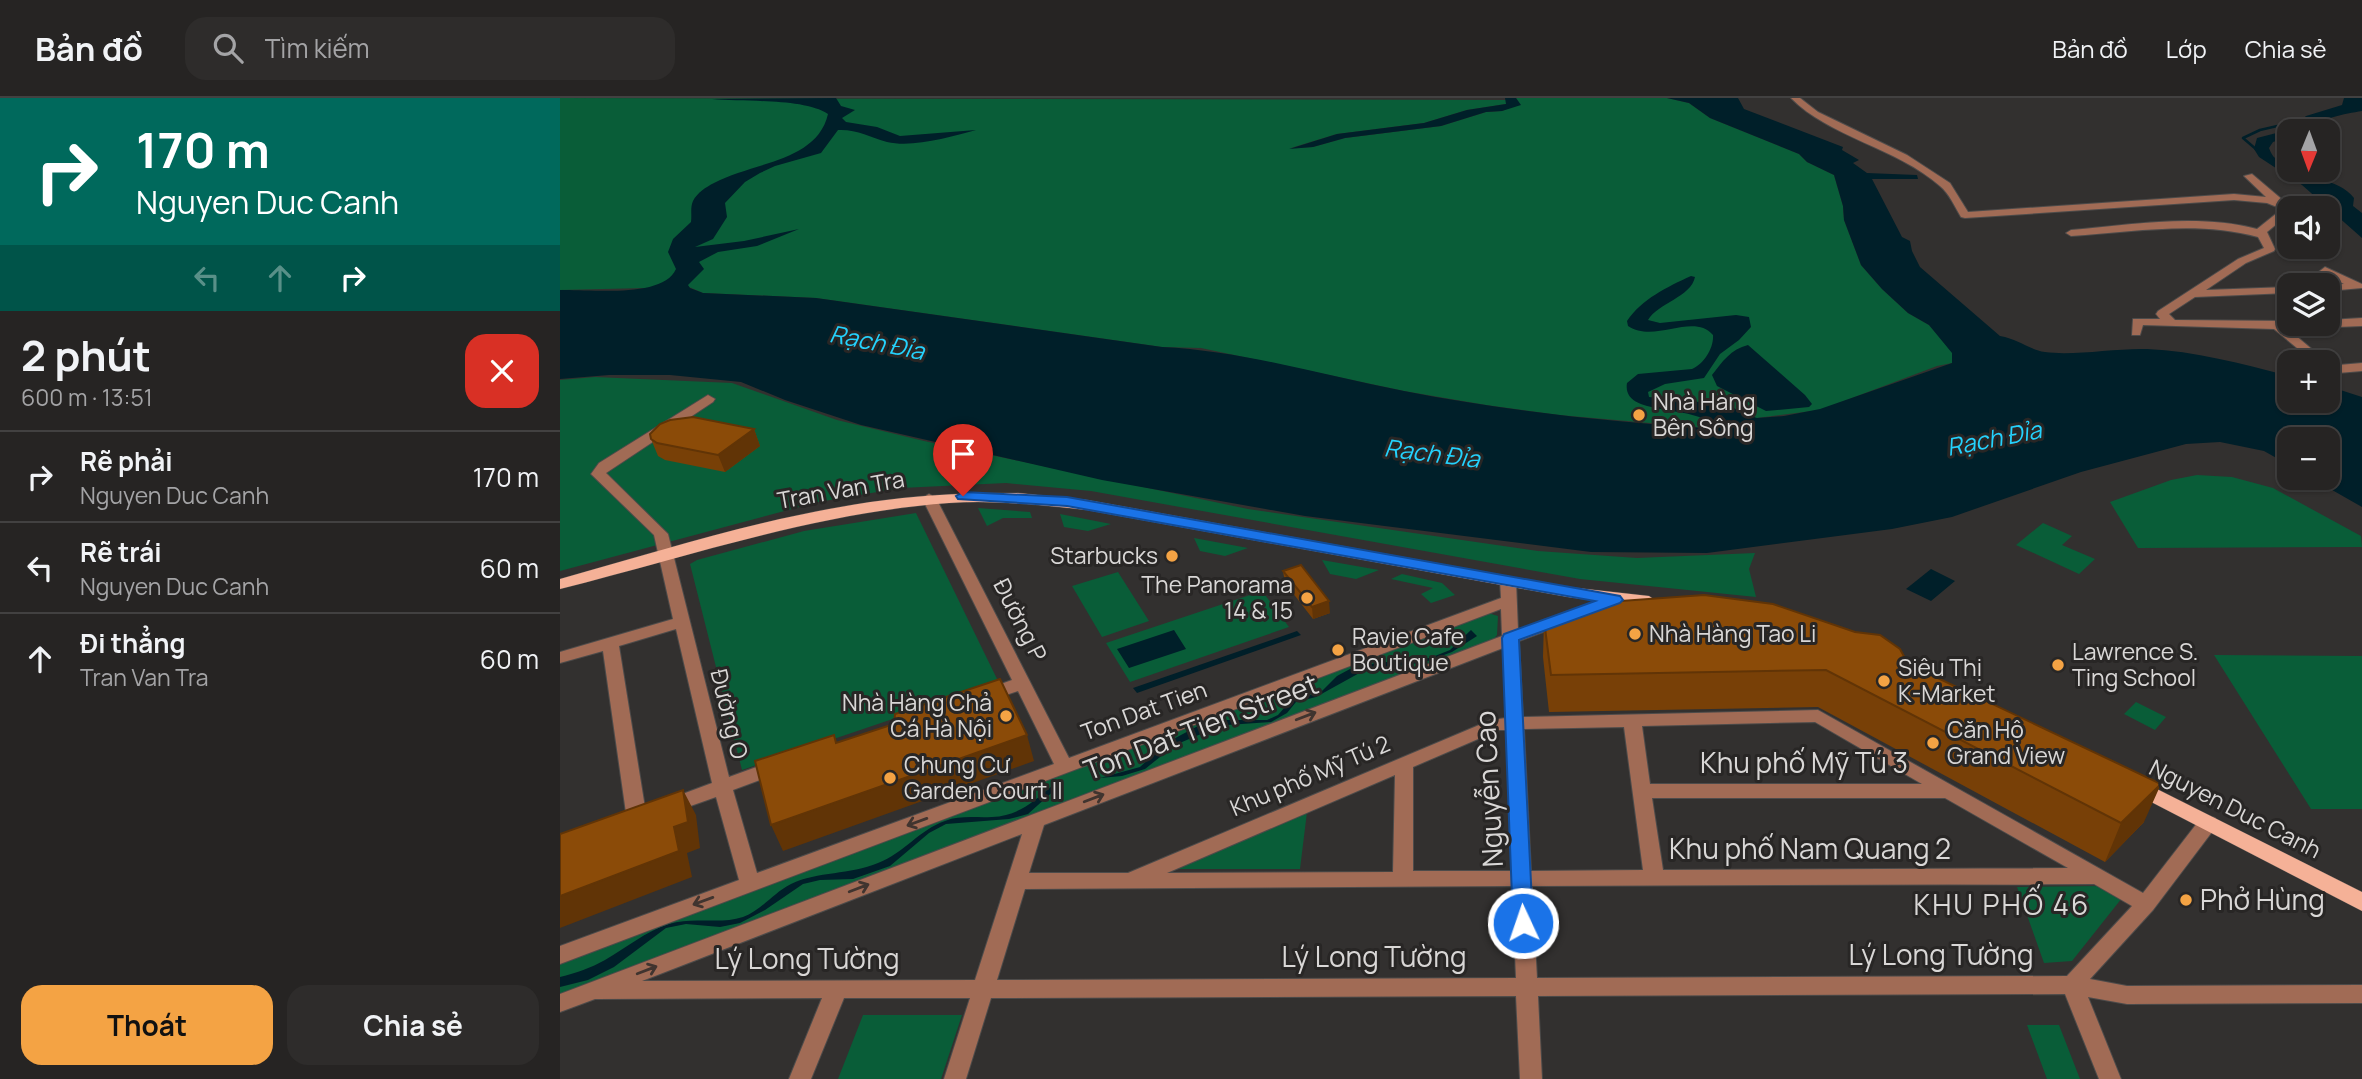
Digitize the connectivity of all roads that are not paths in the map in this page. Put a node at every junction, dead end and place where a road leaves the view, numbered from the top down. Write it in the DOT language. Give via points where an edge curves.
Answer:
graph roads {
  1 [pos="1795,98"];
  2 [pos="2249,176"];
  3 [pos="2277,200"];
  4 [pos="2277,203"];
  5 [pos="2277,220"];
  6 [pos="2071,233"];
  7 [pos="2260,234"];
  8 [pos="2340,277"];
  9 [pos="2340,287"];
  10 [pos="2277,290"];
  11 [pos="2191,294"];
  12 [pos="2170,321"];
  13 [pos="2362,322"];
  14 [pos="2340,323"];
  15 [pos="2277,326"];
  16 [pos="2136,332"];
  17 [pos="2290,336"];
  18 [pos="2307,350"];
  19 [pos="2362,367"];
  20 [pos="2340,369"];
  21 [pos="708,399"];
  22 [pos="929,498"];
  23 [pos="666,555"];
  24 [pos="1508,580"];
  25 [pos="560,584"];
  26 [pos="1615,600"];
  27 [pos="1508,601"];
  28 [pos="1667,603"];
  29 [pos="681,622"];
  30 [pos="1510,638"];
  31 [pos="610,643"];
  32 [pos="560,658"];
  33 [pos="1023,684"];
  34 [pos="970,701"];
  35 [pos="1632,721"];
  36 [pos="1514,722"];
  37 [pos="800,759"];
  38 [pos="1404,762"];
  39 [pos="1064,766"];
  40 [pos="2114,774"];
  41 [pos="722,786"];
  42 [pos="1641,791"];
  43 [pos="1947,791"];
  44 [pos="1036,820"];
  45 [pos="2208,822"];
  46 [pos="2100,876"];
  47 [pos="1654,878"];
  48 [pos="1403,879"];
  49 [pos="1521,879"];
  50 [pos="1017,881"];
  51 [pos="1128,881"];
  52 [pos="750,884"];
  53 [pos="2362,902"];
  54 [pos="2146,904"];
  55 [pos="560,955"];
  56 [pos="2072,985"];
  57 [pos="1526,986"];
  58 [pos="984,988"];
  59 [pos="837,989"];
  60 [pos="596,990"];
  61 [pos="2362,994"];
  62 [pos="560,1003"];
  63 [pos="800,1079"];
  64 [pos="955,1079"];
  65 [pos="1531,1079"];
  66 [pos="2110,1079"];
  1 -- 4 [label="street" via="1815,114 1904,157 1946,185 1965,215 2234,197"];
  2 -- 3 [label="street"];
  5 -- 7 [label="street"];
  6 -- 7 [label="street" via="2212,225 2244,227"];
  7 -- 11 [label="street" via="2270,249"];
  8 -- 9 [label="street" via="2358,286"];
  10 -- 11 [label="street"];
  11 -- 12 [label="street" via="2162,314"];
  12 -- 15 [label="street"];
  12 -- 16 [label="street" via="2137,322"];
  13 -- 14 [label="street"];
  17 -- 18 [label="street"];
  19 -- 20 [label="street"];
  21 -- 23 [label="street, Đường O" via="598,474 662,534"];
  22 -- 23 [label="main road, Tran Van Tra" via="811,516"];
  22 -- 24 [label="main road, Tran Van Tra" via="1008,496 1067,501"];
  22 -- 33 [label="street, Đường P"];
  23 -- 25 [label="main road, Tran Van Tra"];
  23 -- 29 [label="street, Đường O"];
  24 -- 26 [label="main road"];
  24 -- 27 [label="street, Nguyễn Cao"];
  26 -- 28 [label="main road"];
  26 -- 30 [label="street"];
  27 -- 30 [label="street, Nguyễn Cao"];
  27 -- 39 [label="street, Ton Dat Tien"];
  29 -- 31 [label="street"];
  29 -- 41 [label="street, Đường O"];
  30 -- 36 [label="street, Nguyễn Cao"];
  44 -- 30 [label="street, Ton Dat Tien Street, one-way"];
  31 -- 32 [label="street"];
  31 -- 41 [label="street" via="631,822"];
  33 -- 34 [label="street"];
  33 -- 39 [label="street, Đường P"];
  35 -- 36 [label="street"];
  35 -- 42 [label="street"];
  35 -- 43 [label="street" via="1818,716"];
  36 -- 38 [label="street, Khu phố Mỹ Tú 2" via="1497,724"];
  36 -- 49 [label="street, Nguyễn Cao"];
  37 -- 41 [label="street"];
  38 -- 48 [label="street"];
  38 -- 51 [label="street, Khu phố Mỹ Tú 2"];
  39 -- 52 [label="street, Ton Dat Tien, one-way"];
  40 -- 45 [label="main road, Nguyen Duc Canh"];
  41 -- 52 [label="street, Đường O"];
  42 -- 43 [label="street, Khu phố Mỹ Tú 3"];
  42 -- 47 [label="street"];
  43 -- 46 [label="street, Khu phố Mỹ Tú 3"];
  44 -- 50 [label="street"];
  60 -- 44 [label="street, Ton Dat Tien Street, one-way"];
  45 -- 53 [label="main road, Nguyen Duc Canh"];
  45 -- 54 [label="street"];
  46 -- 47 [label="street, Khu phố Nam Quang 2"];
  46 -- 54 [label="street, Khu phố Mỹ Tú 3"];
  47 -- 49 [label="street, Khu phố Nam Quang 2"];
  48 -- 49 [label="street, Khu phố Mỹ Tú 2"];
  48 -- 51 [label="street, Khu phố Mỹ Tú 2"];
  49 -- 57 [label="street, Nguyễn Cao"];
  50 -- 51 [label="street, Khu phố Mỹ Tú 2"];
  50 -- 58 [label="street"];
  52 -- 55 [label="street, Ton Dat Tien, one-way"];
  54 -- 56 [label="street"];
  56 -- 57 [label="street, Lý Long Tường"];
  56 -- 61 [label="street, Lý Long Tường" via="2127,995"];
  56 -- 66 [label="street"];
  57 -- 58 [label="street, Lý Long Tường"];
  57 -- 65 [label="street, Nguyễn Cao"];
  58 -- 59 [label="street, Lý Long Tường"];
  58 -- 64 [label="street"];
  59 -- 60 [label="street, Lý Long Tường"];
  59 -- 63 [label="street"];
  60 -- 62 [label="street, Ton Dat Tien Street"];
}
